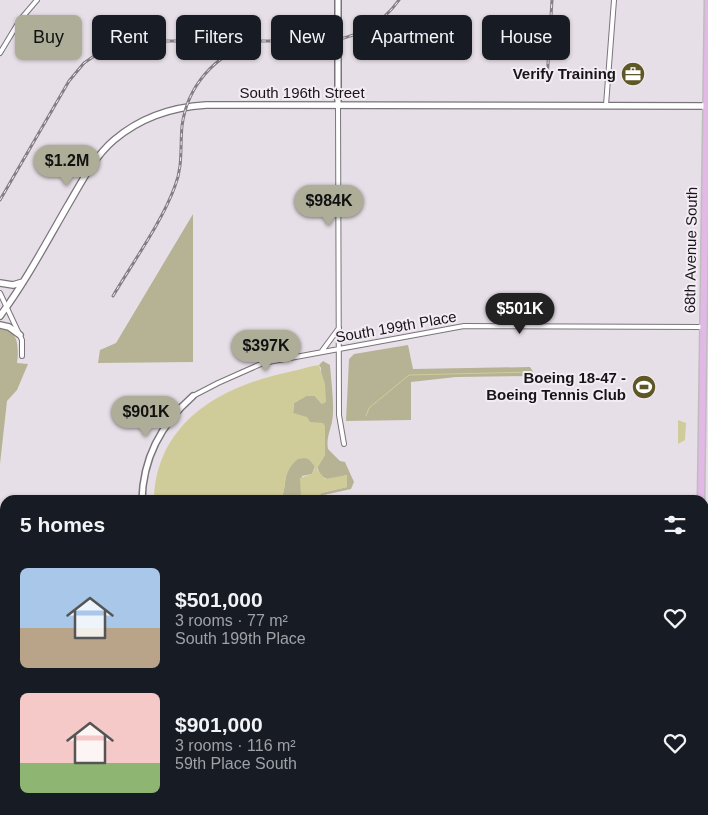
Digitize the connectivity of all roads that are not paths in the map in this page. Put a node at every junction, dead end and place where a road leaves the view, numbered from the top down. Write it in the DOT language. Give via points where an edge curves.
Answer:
graph roads {
  1 [pos="37,0"];
  2 [pos="338,0"];
  3 [pos="614,0"];
  4 [pos="708,0"];
  5 [pos="0,53"];
  6 [pos="338,105"];
  7 [pos="606,105"];
  8 [pos="707,106"];
  9 [pos="23,282"];
  10 [pos="0,283"];
  11 [pos="0,293"];
  12 [pos="7,307"];
  13 [pos="0,316"];
  14 [pos="0,325"];
  15 [pos="339,328"];
  16 [pos="702,328"];
  17 [pos="20,334"];
  18 [pos="339,348"];
  19 [pos="322,351"];
  20 [pos="22,356"];
  21 [pos="193,396"];
  22 [pos="344,444"];
  23 [pos="142,495"];
  24 [pos="701,495"];
  1 -- 5 [label="street"];
  2 -- 6 [label="street"];
  3 -- 7 [label="street"];
  4 -- 8 [label="main road, 68th Avenue South"];
  6 -- 7 [label="main road, South 196th Street"];
  6 -- 9 [label="main road, South 196th Street" via="186,106 163,112 131,128 113,141 94,164"];
  6 -- 15 [label="street"];
  7 -- 8 [label="main road, South 196th Street"];
  8 -- 16 [label="main road, 68th Avenue South"];
  9 -- 10 [label="main road" via="13,285"];
  9 -- 12 [label="main road, South 196th Street"];
  11 -- 12 [label="street"];
  12 -- 13 [label="main road, South 196th Street"];
  12 -- 17 [label="street"];
  14 -- 17 [label="main road"];
  15 -- 18 [label="street"];
  15 -- 19 [label="street"];
  16 -- 18 [label="street, South 199th Place" via="470,325"];
  16 -- 24 [label="main road, 68th Avenue South"];
  17 -- 20 [label="street"];
  18 -- 19 [label="street, South 199th Place"];
  18 -- 22 [label="street" via="339,415"];
  19 -- 21 [label="street, South 199th Place" via="264,363"];
  21 -- 23 [label="street" via="168,422 152,450"];
}
